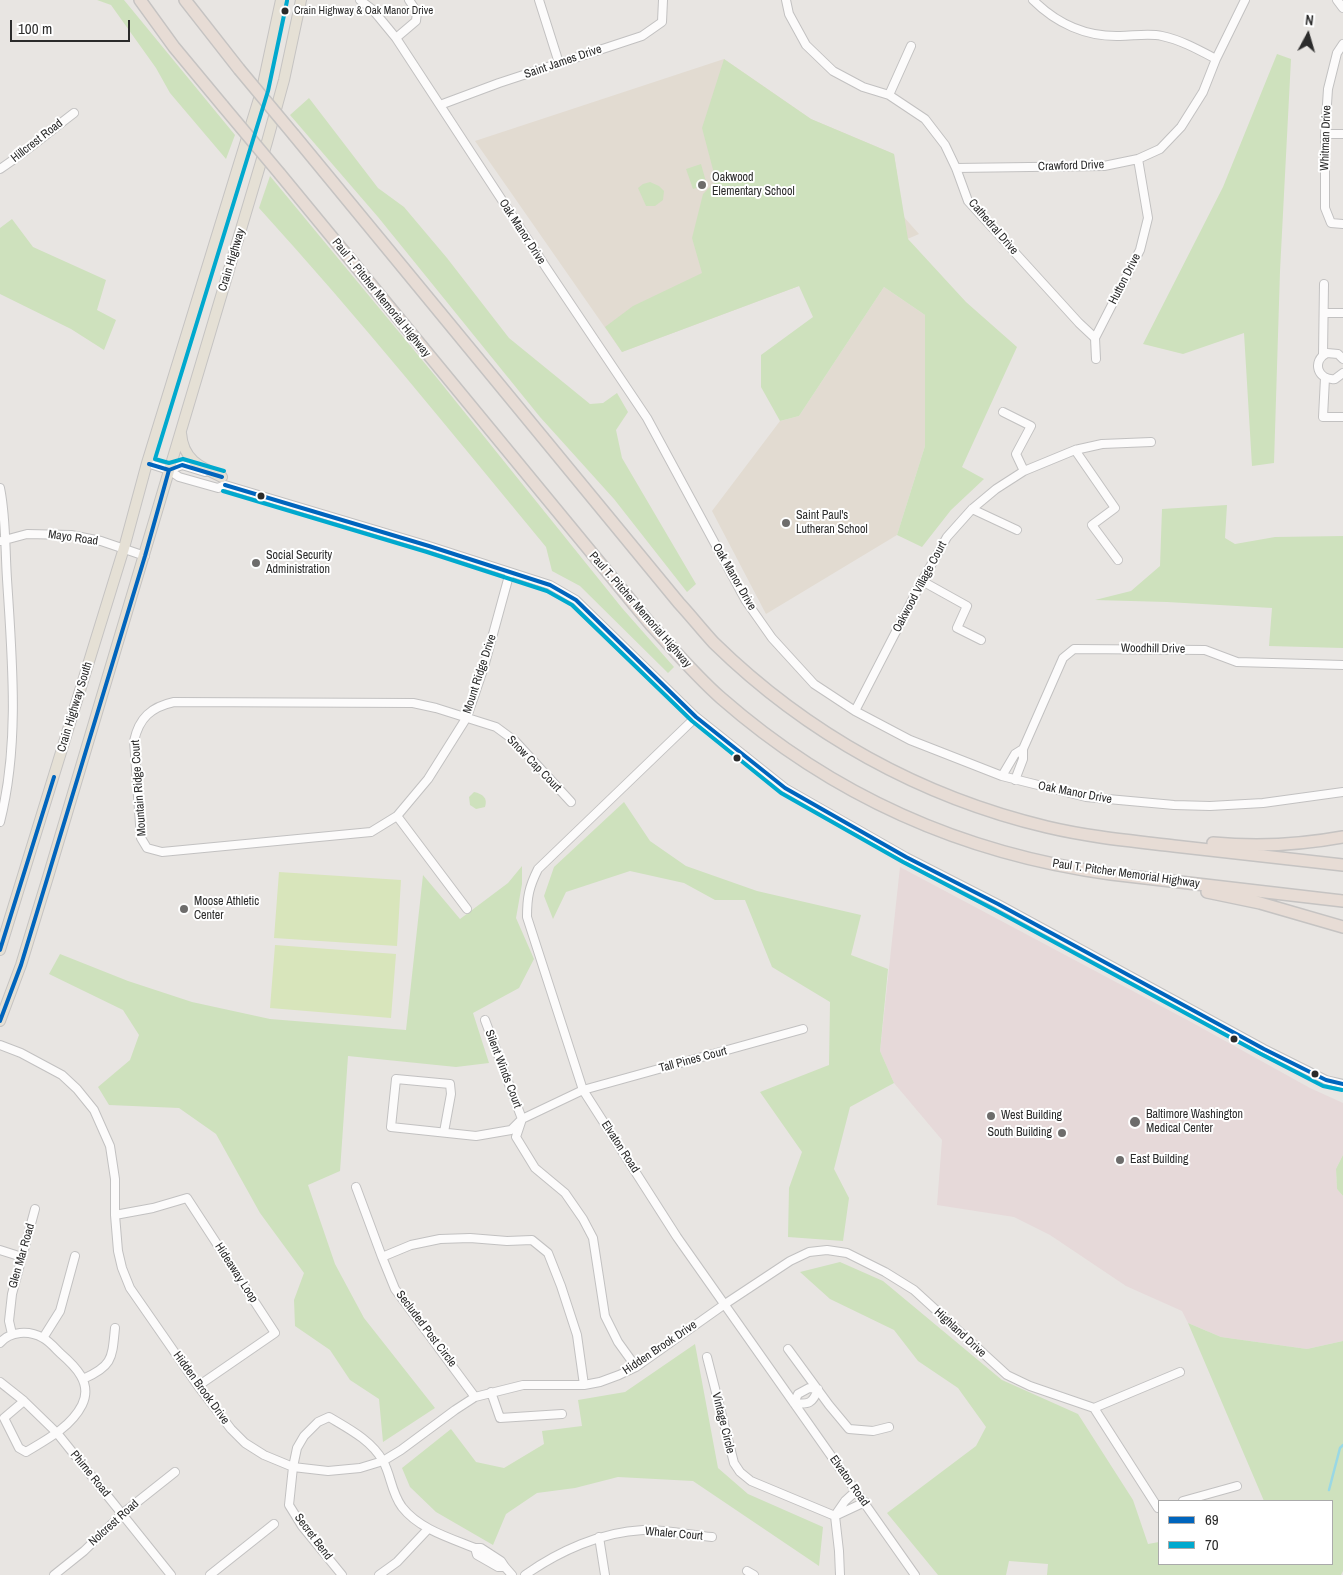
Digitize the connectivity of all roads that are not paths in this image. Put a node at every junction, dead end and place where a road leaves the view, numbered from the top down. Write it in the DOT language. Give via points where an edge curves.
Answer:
graph roads {
  1 [pos="140,0"];
  2 [pos="185,0"];
  3 [pos="280,0"];
  4 [pos="301,0"];
  5 [pos="360,0"];
  6 [pos="409,0"];
  7 [pos="539,0"];
  8 [pos="663,0"];
  9 [pos="786,0"];
  10 [pos="1033,0"];
  11 [pos="1245,0"];
  12 [pos="1336,0"];
  13 [pos="1343,8"];
  14 [pos="396,38"];
  15 [pos="1343,44"];
  16 [pos="911,46"];
  17 [pos="1216,59"];
  18 [pos="559,63"];
  19 [pos="889,95"];
  20 [pos="440,105"];
  21 [pos="74,113"];
  22 [pos="1325,134"];
  23 [pos="1343,134"];
  24 [pos="1138,159"];
  25 [pos="956,168"];
  26 [pos="0,169"];
  27 [pos="1343,224"];
  28 [pos="1324,284"];
  29 [pos="1324,313"];
  30 [pos="1343,314"];
  31 [pos="1095,338"];
  32 [pos="1323,355"];
  33 [pos="1096,359"];
  34 [pos="1343,359"];
  35 [pos="1343,373"];
  36 [pos="1325,378"];
  37 [pos="1003,412"];
  38 [pos="1343,417"];
  39 [pos="181,430"];
  40 [pos="1151,442"];
  41 [pos="1074,450"];
  42 [pos="147,463"];
  43 [pos="169,470"];
  44 [pos="1024,471"];
  45 [pos="223,481"];
  46 [pos="0,488"];
  47 [pos="972,510"];
  48 [pos="155,517"];
  49 [pos="1017,530"];
  50 [pos="2,541"];
  51 [pos="124,548"];
  52 [pos="145,556"];
  53 [pos="1118,560"];
  54 [pos="510,572"];
  55 [pos="922,581"];
  56 [pos="981,640"];
  57 [pos="1343,665"];
  58 [pos="855,711"];
  59 [pos="467,717"];
  60 [pos="696,717"];
  61 [pos="1023,749"];
  62 [pos="1002,776"];
  63 [pos="1015,780"];
  64 [pos="1343,792"];
  65 [pos="571,802"];
  66 [pos="989,811"];
  67 [pos="397,816"];
  68 [pos="0,822"];
  69 [pos="1343,837"];
  70 [pos="1343,865"];
  71 [pos="1111,874"];
  72 [pos="1343,901"];
  73 [pos="467,909"];
  74 [pos="1343,926"];
  75 [pos="0,950"];
  76 [pos="485,1020"];
  77 [pos="0,1021"];
  78 [pos="803,1029"];
  79 [pos="0,1045"];
  80 [pos="1343,1084"];
  81 [pos="583,1090"];
  82 [pos="522,1119"];
  83 [pos="444,1132"];
  84 [pos="356,1188"];
  85 [pos="35,1208"];
  86 [pos="114,1215"];
  87 [pos="0,1250"];
  88 [pos="75,1256"];
  89 [pos="22,1257"];
  90 [pos="382,1257"];
  91 [pos="725,1304"];
  92 [pos="115,1328"];
  93 [pos="12,1334"];
  94 [pos="43,1338"];
  95 [pos="0,1343"];
  96 [pos="788,1349"];
  97 [pos="707,1357"];
  98 [pos="636,1367"];
  99 [pos="1180,1372"];
  100 [pos="83,1379"];
  101 [pos="0,1382"];
  102 [pos="584,1385"];
  103 [pos="198,1386"];
  104 [pos="818,1389"];
  105 [pos="491,1392"];
  106 [pos="475,1397"];
  107 [pos="24,1401"];
  108 [pos="794,1403"];
  109 [pos="1094,1408"];
  110 [pos="562,1414"];
  111 [pos="889,1427"];
  112 [pos="57,1433"];
  113 [pos="383,1461"];
  114 [pos="293,1467"];
  115 [pos="176,1472"];
  116 [pos="1237,1486"];
  117 [pos="856,1491"];
  118 [pos="1187,1500"];
  119 [pos="864,1502"];
  120 [pos="1158,1508"];
  121 [pos="122,1514"];
  122 [pos="834,1516"];
  123 [pos="274,1524"];
  124 [pos="428,1529"];
  125 [pos="712,1537"];
  126 [pos="599,1538"];
  127 [pos="54,1575"];
  128 [pos="171,1575"];
  129 [pos="210,1575"];
  130 [pos="342,1575"];
  131 [pos="379,1575"];
  132 [pos="512,1575"];
  133 [pos="526,1575"];
  134 [pos="605,1575"];
  135 [pos="840,1575"];
  136 [pos="915,1575"];
  1 -- 71 [label="highway, Paul T. Pitcher Memorial Highway, bridge" via="174,47 651,625 721,698 795,756 880,806 980,846 1040,862"];
  2 -- 66 [label="highway, bridge" via="713,642 776,698 853,750 894,773"];
  3 -- 42 [label="main road, Crain Highway" via="262,88"];
  4 -- 39 [label="main road, Crain Highway" via="270,133"];
  5 -- 14 [label="street, Oak Manor Drive" via="373,10"];
  6 -- 14 [label="street" via="417,12 416,21"];
  7 -- 18 [label="street"];
  8 -- 18 [label="street, Saint James Drive" via="662,22 642,36"];
  9 -- 19 [label="street, Cathedral Drive" via="789,14 806,44 833,71 863,87"];
  10 -- 17 [label="street" via="1046,13 1071,27 1093,34 1161,35"];
  11 -- 17 [label="street, Crawford Drive"];
  12 -- 13 [label="street"];
  14 -- 20 [label="street, Oak Manor Drive"];
  15 -- 22 [label="street, Whitman Drive" via="1337,53 1328,89"];
  16 -- 19 [label="street"];
  17 -- 24 [label="street, Crawford Drive" via="1203,92 1180,127 1160,149"];
  18 -- 20 [label="street, Saint James Drive"];
  19 -- 25 [label="street, Cathedral Drive" via="925,119 946,145"];
  20 -- 58 [label="street, Oak Manor Drive" via="647,418 746,601 772,638 814,684"];
  21 -- 26 [label="street, Hillcrest Road" via="24,154"];
  22 -- 23 [label="street"];
  22 -- 27 [label="street, Whitman Drive" via="1325,208 1332,223"];
  24 -- 25 [label="street, Crawford Drive" via="1104,166"];
  24 -- 31 [label="street, Hutton Drive" via="1148,218 1140,250"];
  25 -- 31 [label="street, Cathedral Drive" via="968,202"];
  28 -- 29 [label="street"];
  29 -- 30 [label="street"];
  29 -- 32 [label="street"];
  31 -- 33 [label="street"];
  32 -- 34 [label="street" via="1332,352"];
  32 -- 36 [label="street" via="1317,365"];
  35 -- 36 [label="street" via="1335,379"];
  36 -- 38 [label="street" via="1322,417"];
  37 -- 44 [label="street" via="1031,426 1016,454"];
  39 -- 43 [label="main road, Crain Highway"];
  39 -- 45 [label="main road" via="185,451 191,459"];
  40 -- 41 [label="street, Oakwood Village Court" via="1102,444"];
  41 -- 44 [label="street, Oakwood Village Court"];
  41 -- 53 [label="street" via="1115,508 1092,525"];
  42 -- 43 [label="street"];
  42 -- 51 [label="main road, Crain Highway South"];
  43 -- 45 [label="street" via="182,465"];
  43 -- 45 [label="street" via="179,477 218,488"];
  43 -- 48 [label="main road, Crain Highway"];
  44 -- 47 [label="street, Oakwood Village Court"];
  45 -- 54 [label="street"];
  46 -- 50 [label="street"];
  47 -- 49 [label="street"];
  47 -- 55 [label="street, Oakwood Village Court" via="947,537"];
  48 -- 52 [label="main road, Crain Highway South"];
  50 -- 51 [label="street, Mayo Road" via="27,534 54,534"];
  50 -- 68 [label="street" via="11,647 12,723"];
  51 -- 52 [label="street, Mayo Road"];
  51 -- 75 [label="main road, Crain Highway South"];
  52 -- 77 [label="main road, Crain Highway South" via="21,965"];
  54 -- 59 [label="street, Mount Ridge Drive"];
  54 -- 60 [label="street" via="550,585 576,600"];
  55 -- 56 [label="street" via="967,606 957,628"];
  55 -- 58 [label="street, Oakwood Village Court"];
  57 -- 61 [label="street, Woodhill Drive" via="1237,662 1205,650 1074,649 1063,658"];
  58 -- 62 [label="street, Oak Manor Drive" via="910,740"];
  59 -- 65 [label="street, Snow Cap Court" via="496,727 515,741"];
  59 -- 67 [label="street, Mount Ridge Drive" via="428,779"];
  59 -- 67 [label="street, Mountain Ridge Court" via="413,703 174,702 160,705 137,726 134,741 141,838 147,848 162,852 371,832"];
  60 -- 80 [label="street" via="785,788 906,857 1264,1049 1326,1080"];
  60 -- 81 [label="street, Elvaton Road" via="549,857 529,886 526,917"];
  61 -- 62 [label="street, Woodhill Drive" via="1015,754"];
  61 -- 63 [label="street, Woodhill Drive"];
  62 -- 63 [label="street, Oak Manor Drive"];
  63 -- 64 [label="street, Oak Manor Drive" via="1086,797 1174,805 1263,802"];
  66 -- 69 [label="highway" via="1082,830 1225,844 1268,845"];
  66 -- 70 [label="highway" via="1082,834"];
  67 -- 73 [label="street"];
  71 -- 72 [label="highway, Paul T. Pitcher Memorial Highway"];
  71 -- 74 [label="highway" via="1232,897"];
  76 -- 82 [label="street, Silent Winds Court"];
  78 -- 81 [label="street, Tall Pines Court"];
  79 -- 86 [label="street, Hidden Brook Drive" via="62,1075 94,1110 110,1146"];
  81 -- 82 [label="street, Tall Pines Court"];
  81 -- 91 [label="street, Elvaton Road" via="677,1237"];
  82 -- 83 [label="street, Tall Pines Court" via="512,1130 476,1136"];
  82 -- 98 [label="street" via="516,1137 535,1168 565,1192 593,1238 605,1316"];
  83 -- 83 [label="street, Tall Pines Court" via="392,1127 396,1079 450,1084"];
  84 -- 90 [label="street, Secluded Post Circle"];
  85 -- 89 [label="street, Glen Mar Road"];
  86 -- 103 [label="street, Hidden Brook Drive" via="118,1250 130,1288"];
  86 -- 103 [label="street, Hideaway Loop" via="187,1198 275,1333"];
  87 -- 89 [label="street"];
  88 -- 94 [label="street" via="60,1312"];
  89 -- 93 [label="street, Glen Mar Road" via="9,1308"];
  90 -- 102 [label="street" via="411,1244 440,1239 532,1240 548,1253 561,1286 577,1335"];
  90 -- 106 [label="street, Secluded Post Circle" via="395,1289"];
  91 -- 98 [label="street, Hidden Brook Drive"];
  91 -- 108 [label="street, Elvaton Road"];
  91 -- 109 [label="street, Highland Drive" via="809,1252 827,1250 847,1254 914,1290 1007,1375"];
  92 -- 100 [label="street" via="107,1363 99,1372"];
  93 -- 94 [label="street"];
  93 -- 95 [label="street"];
  94 -- 100 [label="street" via="76,1366"];
  96 -- 104 [label="street"];
  97 -- 122 [label="street, Vintage Circle" via="734,1464 740,1472 751,1481"];
  98 -- 102 [label="street, Hidden Brook Drive"];
  99 -- 109 [label="street"];
  100 -- 112 [label="street" via="85,1399"];
  101 -- 107 [label="street, Phirne Road"];
  102 -- 105 [label="street, Hidden Brook Drive" via="523,1385"];
  103 -- 114 [label="street, Hidden Brook Drive" via="224,1422 245,1443"];
  104 -- 108 [label="street" via="809,1388 798,1394"];
  104 -- 108 [label="street" via="815,1398 805,1404"];
  104 -- 111 [label="street" via="849,1429 873,1432"];
  105 -- 106 [label="street, Hidden Brook Drive"];
  105 -- 110 [label="street" via="500,1418"];
  106 -- 113 [label="street, Hidden Brook Drive"];
  107 -- 112 [label="street, Phirne Road"];
  107 -- 112 [label="street" via="4,1418 18,1448 26,1452"];
  108 -- 117 [label="street, Elvaton Road"];
  109 -- 120 [label="street"];
  112 -- 121 [label="street, Phirne Road"];
  113 -- 114 [label="street, Hidden Brook Drive" via="342,1471"];
  113 -- 114 [label="street, Secret Bend" via="365,1440 329,1417 318,1422 304,1436 297,1448"];
  113 -- 124 [label="street" via="391,1486 403,1507"];
  114 -- 130 [label="street, Secret Bend" via="289,1505"];
  115 -- 121 [label="street, Nolcrest Road"];
  116 -- 118 [label="street"];
  117 -- 119 [label="street, Elvaton Road"];
  117 -- 122 [label="street"];
  119 -- 122 [label="street"];
  119 -- 136 [label="street, Elvaton Road"];
  121 -- 127 [label="street, Nolcrest Road"];
  121 -- 128 [label="street, Phirne Road"];
  122 -- 135 [label="street"];
  123 -- 129 [label="street"];
  124 -- 131 [label="street" via="397,1562"];
  124 -- 132 [label="street" via="481,1548 501,1561"];
  125 -- 126 [label="street, Whaler Court" via="643,1530"];
  126 -- 133 [label="street, Whaler Court" via="585,1542"];
  126 -- 134 [label="street"];
}
